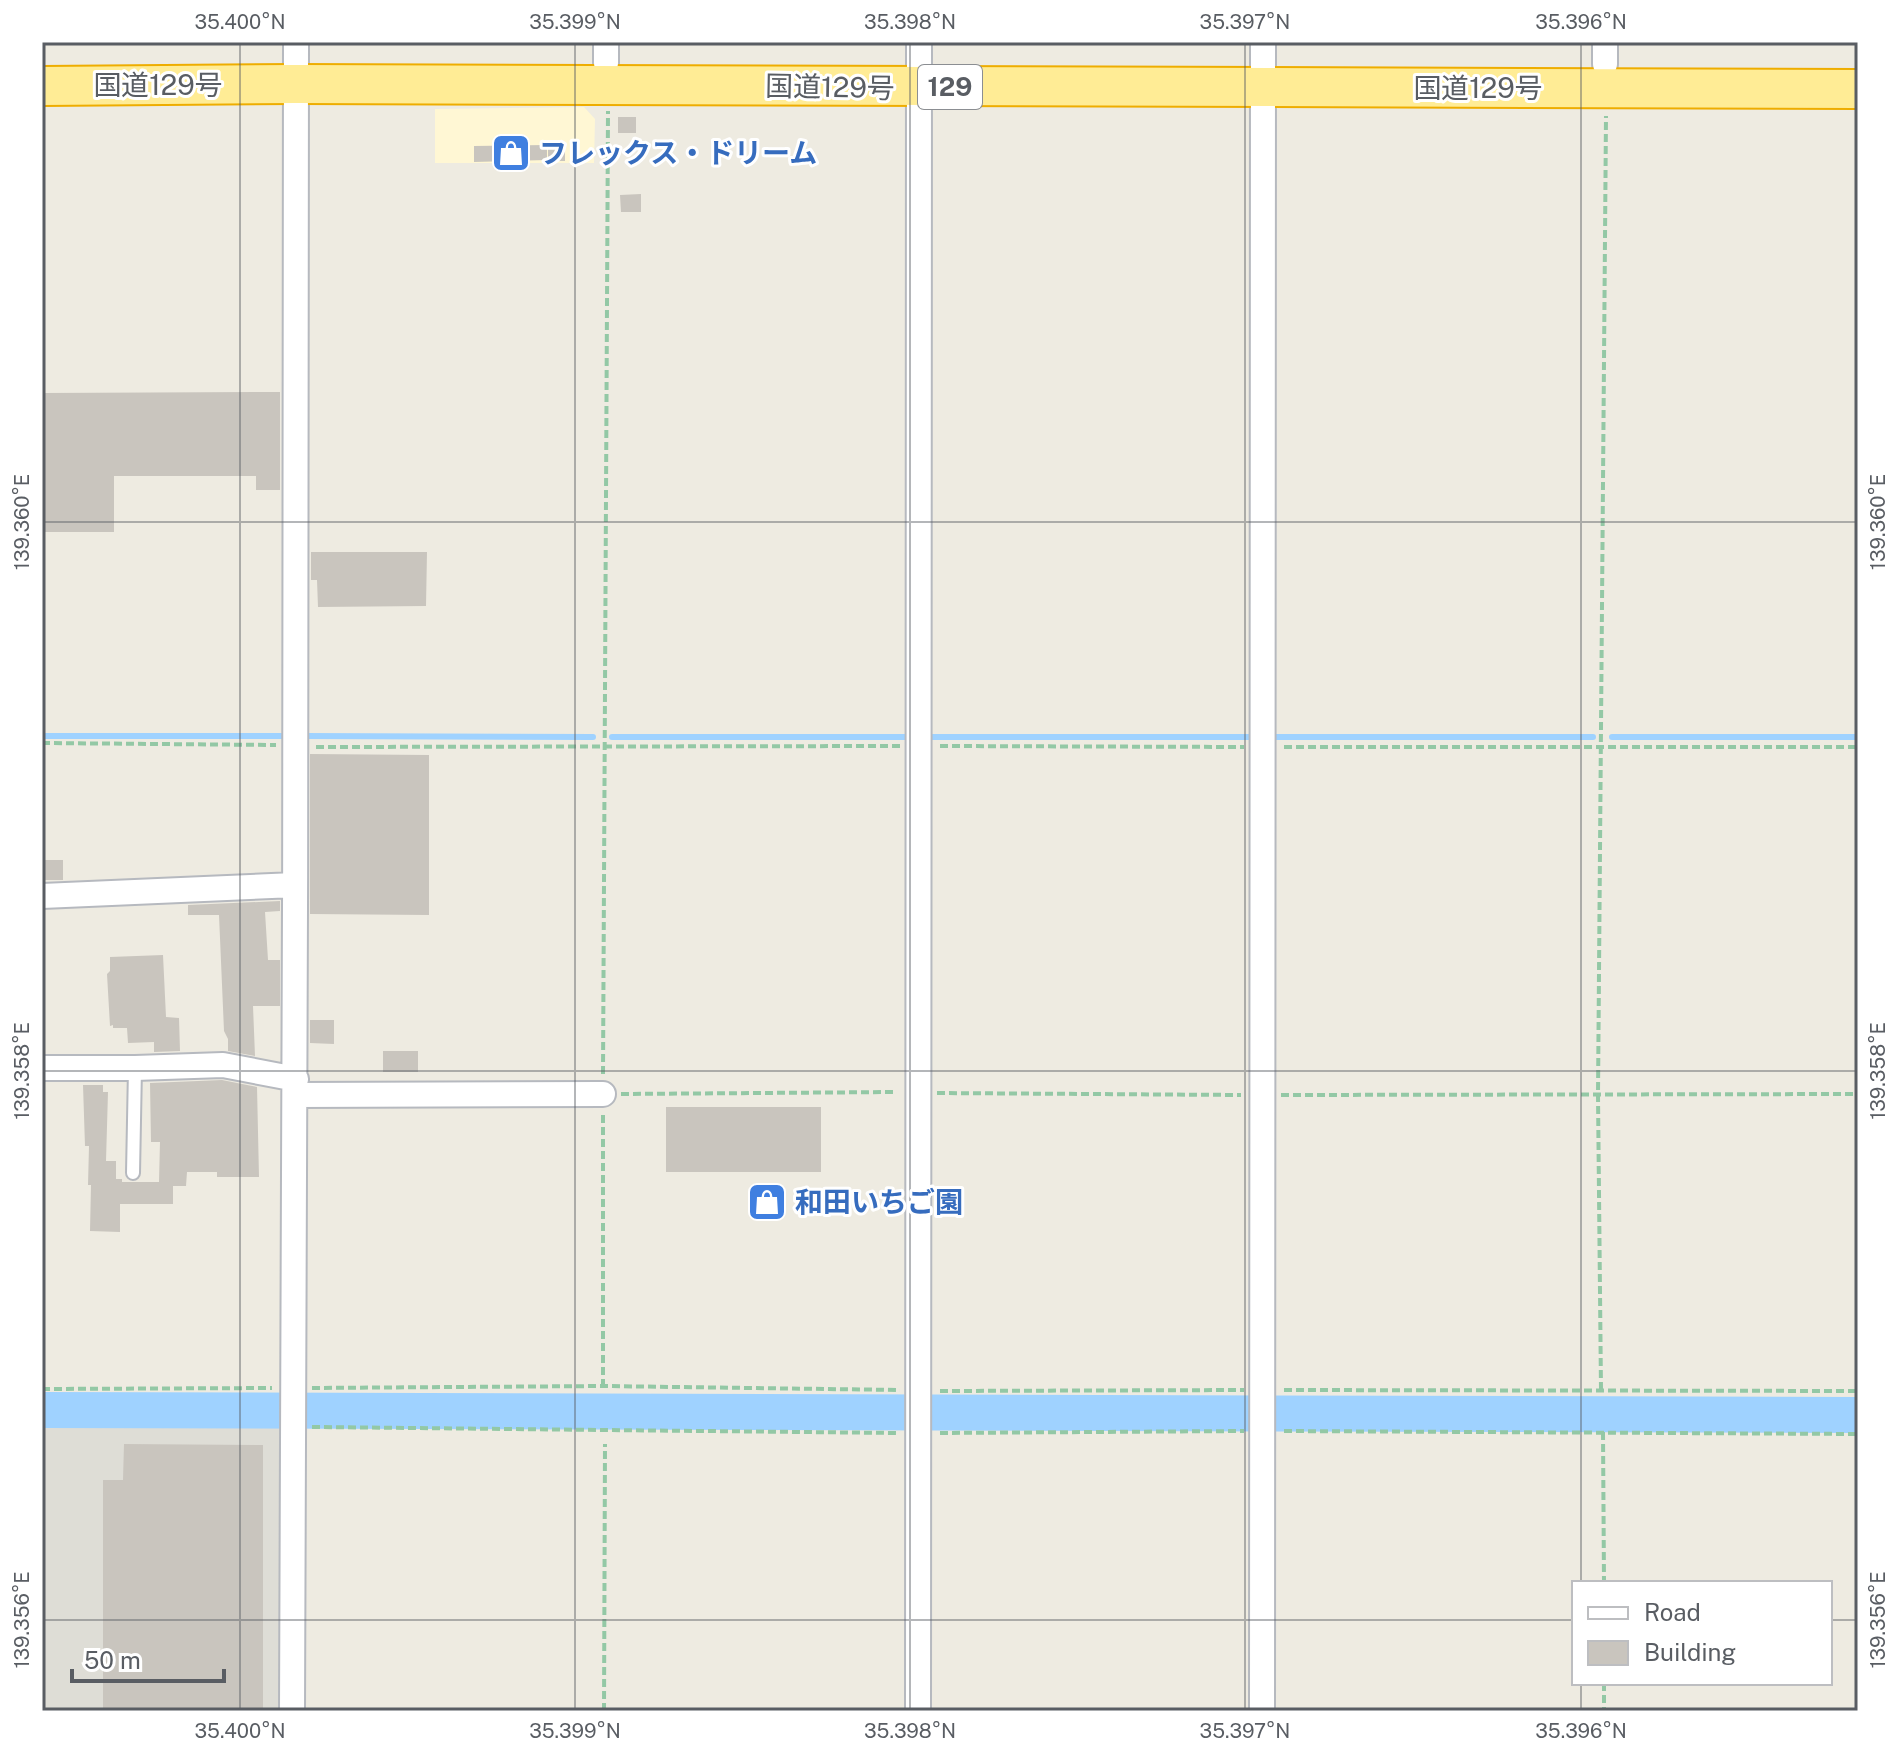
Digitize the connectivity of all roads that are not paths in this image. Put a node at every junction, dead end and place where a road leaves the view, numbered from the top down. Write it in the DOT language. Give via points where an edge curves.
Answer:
graph roads {
  1 [pos="1263,59"];
  2 [pos="1605,59"];
  3 [pos="42,61"];
  4 [pos="296,63"];
  5 [pos="607,63"];
  6 [pos="919,64"];
  7 [pos="1858,64"];
  8 [pos="42,86"];
  9 [pos="1858,89"];
  10 [pos="295,885"];
  11 [pos="42,896"];
  12 [pos="42,1068"];
  13 [pos="135,1068"];
  14 [pos="296,1087"];
  15 [pos="603,1094"];
  16 [pos="133,1173"];
  17 [pos="292,1711"];
  18 [pos="918,1711"];
  19 [pos="1262,1711"];
  1 -- 2 [label="highway, 国道129号 / 129"];
  1 -- 6 [label="highway, 国道129号 / 129"];
  1 -- 19 [label="street"];
  2 -- 7 [label="highway, 国道129号 / 129"];
  2 -- 9 [label="highway, 国道129号 / 129"];
  3 -- 4 [label="highway, 国道129号 / 129"];
  4 -- 5 [label="highway, 国道129号 / 129"];
  4 -- 8 [label="highway, 国道129号 / 129"];
  4 -- 10 [label="street"];
  5 -- 6 [label="highway, 国道129号 / 129"];
  6 -- 18 [label="street"];
  10 -- 11 [label="street"];
  10 -- 14 [label="street"];
  12 -- 13 [label="street"];
  13 -- 14 [label="street" via="223,1065"];
  13 -- 16 [label="lane"];
  14 -- 15 [label="street"];
  14 -- 17 [label="street"];
}
